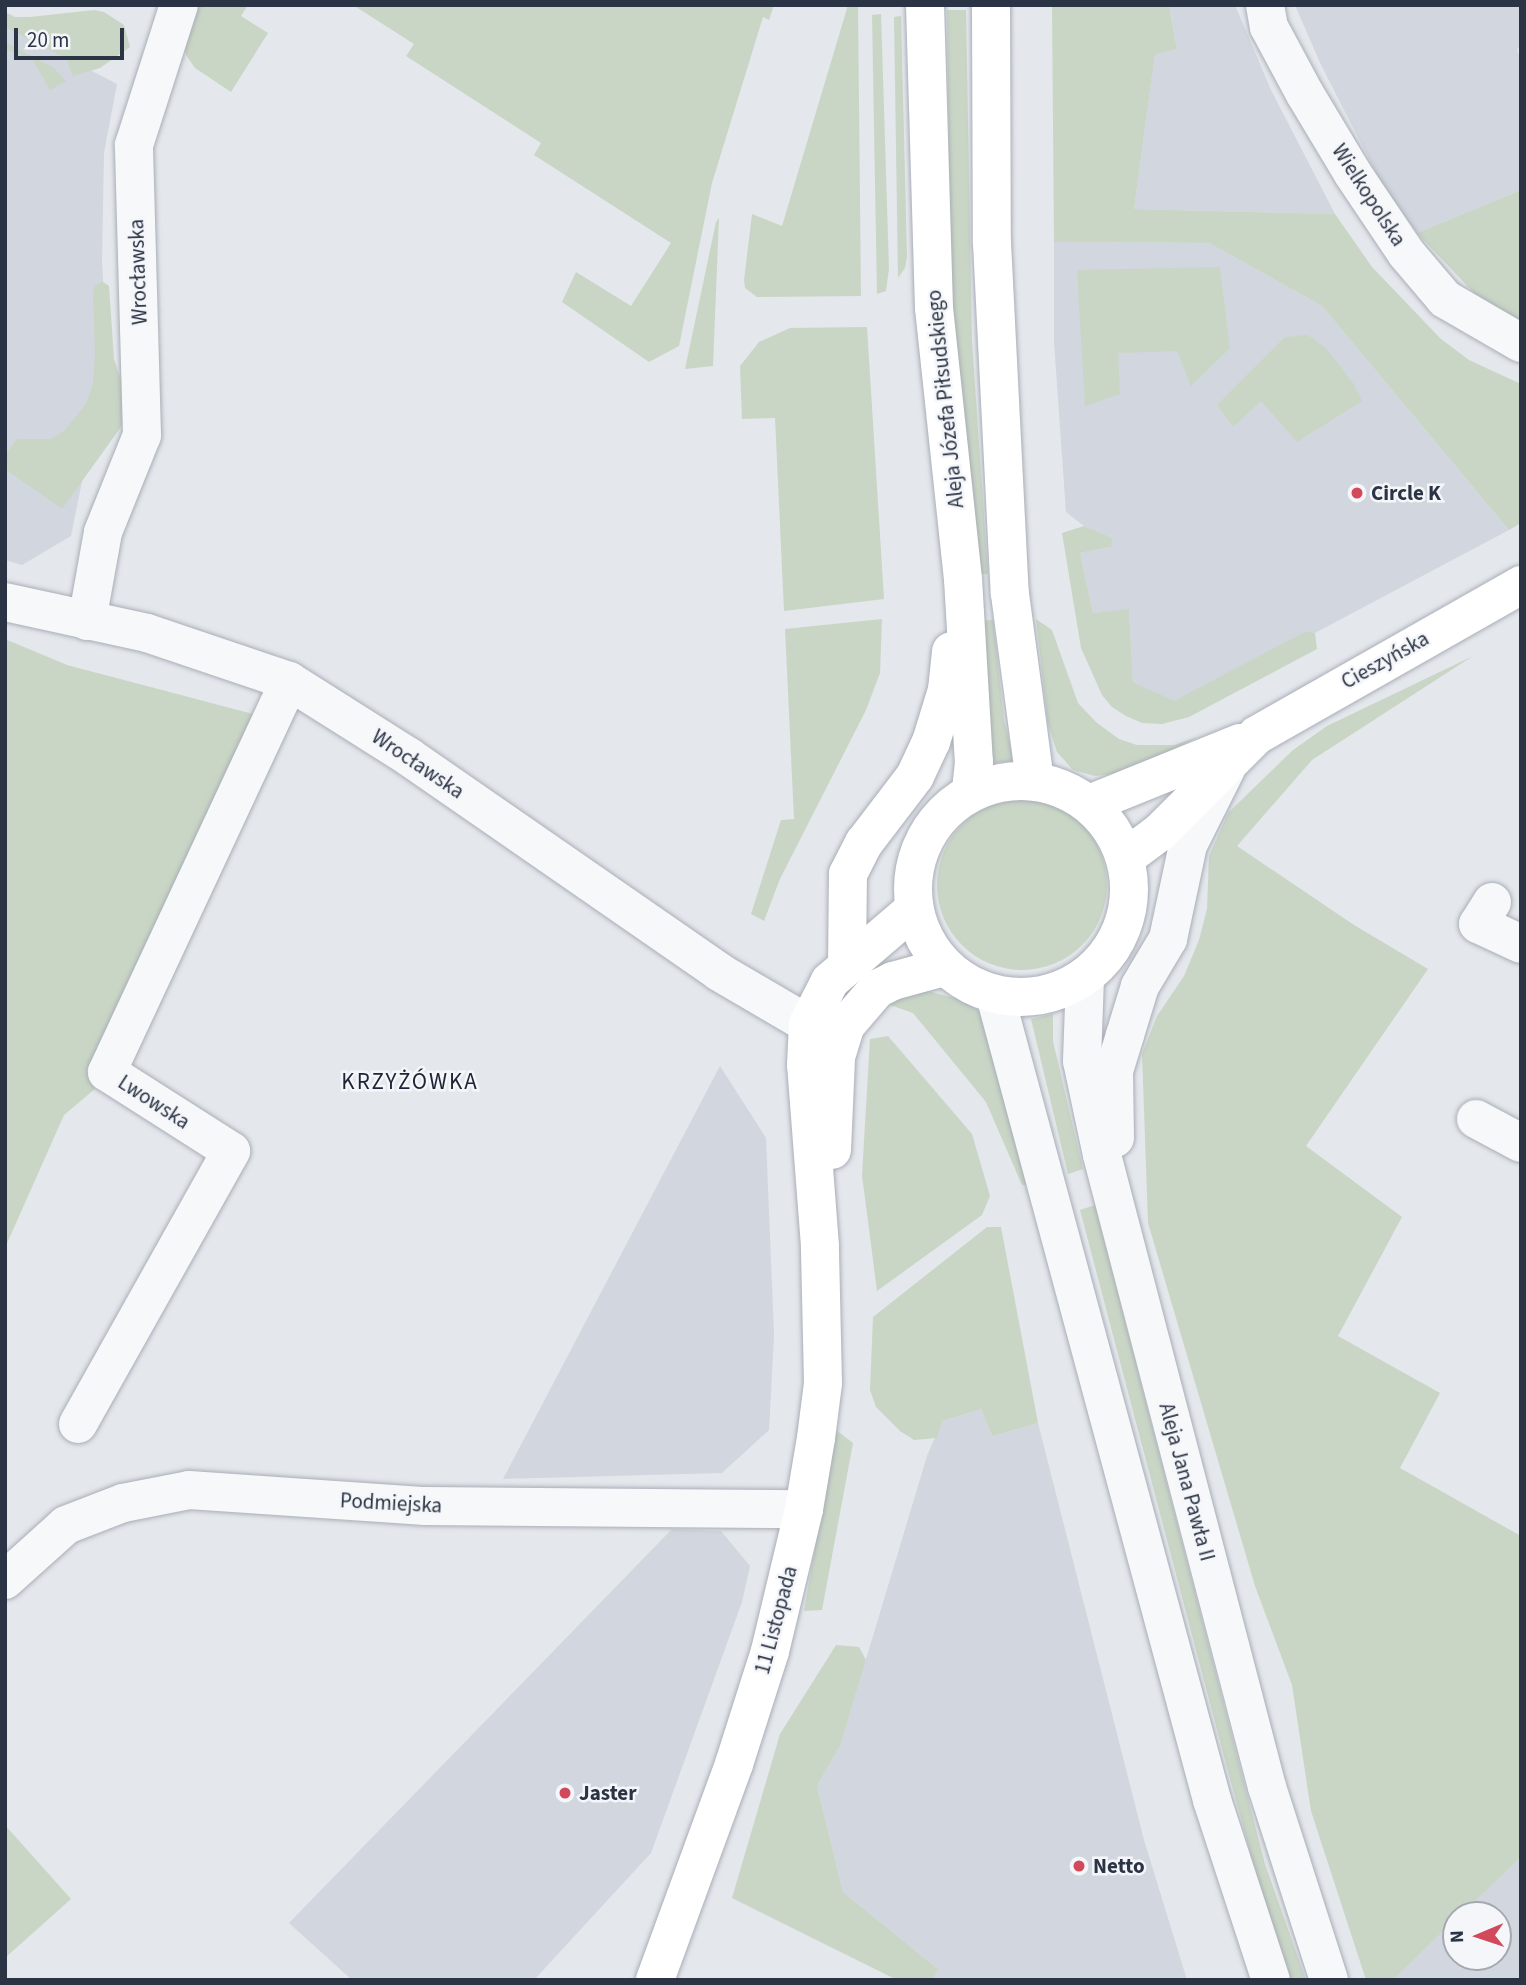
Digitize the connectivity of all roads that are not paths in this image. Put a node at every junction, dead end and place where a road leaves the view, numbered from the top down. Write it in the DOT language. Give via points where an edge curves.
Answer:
graph roads {
  1 [pos="179,5"];
  2 [pos="925,5"];
  3 [pos="991,5"];
  4 [pos="1265,5"];
  5 [pos="1521,343"];
  6 [pos="963,579"];
  7 [pos="1521,585"];
  8 [pos="5,602"];
  9 [pos="87,621"];
  10 [pos="289,681"];
  11 [pos="1241,750"];
  12 [pos="1035,781"];
  13 [pos="971,792"];
  14 [pos="1089,804"];
  15 [pos="1125,858"];
  16 [pos="1492,902"];
  17 [pos="914,908"];
  18 [pos="1521,944"];
  19 [pos="847,965"];
  20 [pos="944,967"];
  21 [pos="1085,978"];
  22 [pos="995,995"];
  23 [pos="807,1024"];
  24 [pos="1476,1119"];
  25 [pos="1521,1143"];
  26 [pos="1121,1227"];
  27 [pos="820,1246"];
  28 [pos="78,1424"];
  29 [pos="804,1509"];
  30 [pos="5,1580"];
  31 [pos="655,1980"];
  32 [pos="1271,1980"];
  33 [pos="1329,1980"];
  1 -- 9 [label="street, Wrocławska" via="134,145 142,435 103,532"];
  2 -- 6 [label="main road, Aleja Józefa Piłsudskiego" via="934,308"];
  3 -- 12 [label="main road" via="992,243 1010,582"];
  4 -- 5 [label="street, Wielkopolska" via="1269,27 1305,94 1406,253 1444,299"];
  6 -- 13 [label="main road, Aleja Józefa Piłsudskiego" via="974,762"];
  6 -- 19 [label="main road" via="947,690 931,742 915,776 864,843 848,874"];
  7 -- 11 [label="main road, Cieszyńska" via="1293,712"];
  8 -- 9 [label="street, Wrocławska"];
  9 -- 10 [label="street, Wrocławska" via="147,633"];
  10 -- 23 [label="street, Wrocławska" via="409,757 719,972"];
  10 -- 28 [label="street, Lwowska" via="107,1072 231,1152"];
  11 -- 14 [label="main road, Cieszyńska"];
  11 -- 15 [label="main road, Cieszyńska" via="1160,832"];
  11 -- 26 [label="street" via="1188,845 1168,939 1140,986 1114,1071"];
  12 -- 13 [label="main road" via="1002,781"];
  12 -- 14 [label="main road" via="1063,789"];
  13 -- 17 [label="main road" via="943,813 923,841 913,874"];
  14 -- 15 [label="main road" via="1111,829"];
  15 -- 21 [label="main road" via="1129,887 1125,919 1114,944"];
  16 -- 18 [label="street" via="1478,923"];
  17 -- 19 [label="main road, 11 Listopada"];
  17 -- 20 [label="main road" via="926,942"];
  19 -- 23 [label="main road, 11 Listopada" via="830,981"];
  20 -- 22 [label="main road" via="968,985"];
  20 -- 27 [label="main road, 11 Listopada" via="877,989 846,1025 836,1057 834,1134"];
  21 -- 22 [label="main road" via="1023,998"];
  21 -- 26 [label="street, Aleja Jana Pawła II" via="1082,1061"];
  22 -- 32 [label="street" via="1213,1800"];
  23 -- 27 [label="main road, 11 Listopada" via="809,1120"];
  24 -- 25 [label="street"];
  26 -- 33 [label="street, Aleja Jana Pawła II" via="1267,1787"];
  27 -- 29 [label="main road, 11 Listopada" via="822,1382"];
  29 -- 30 [label="street, Podmiejska" via="425,1506 189,1490 123,1503 66,1525"];
  29 -- 31 [label="main road, 11 Listopada" via="770,1650 734,1764"];
}
